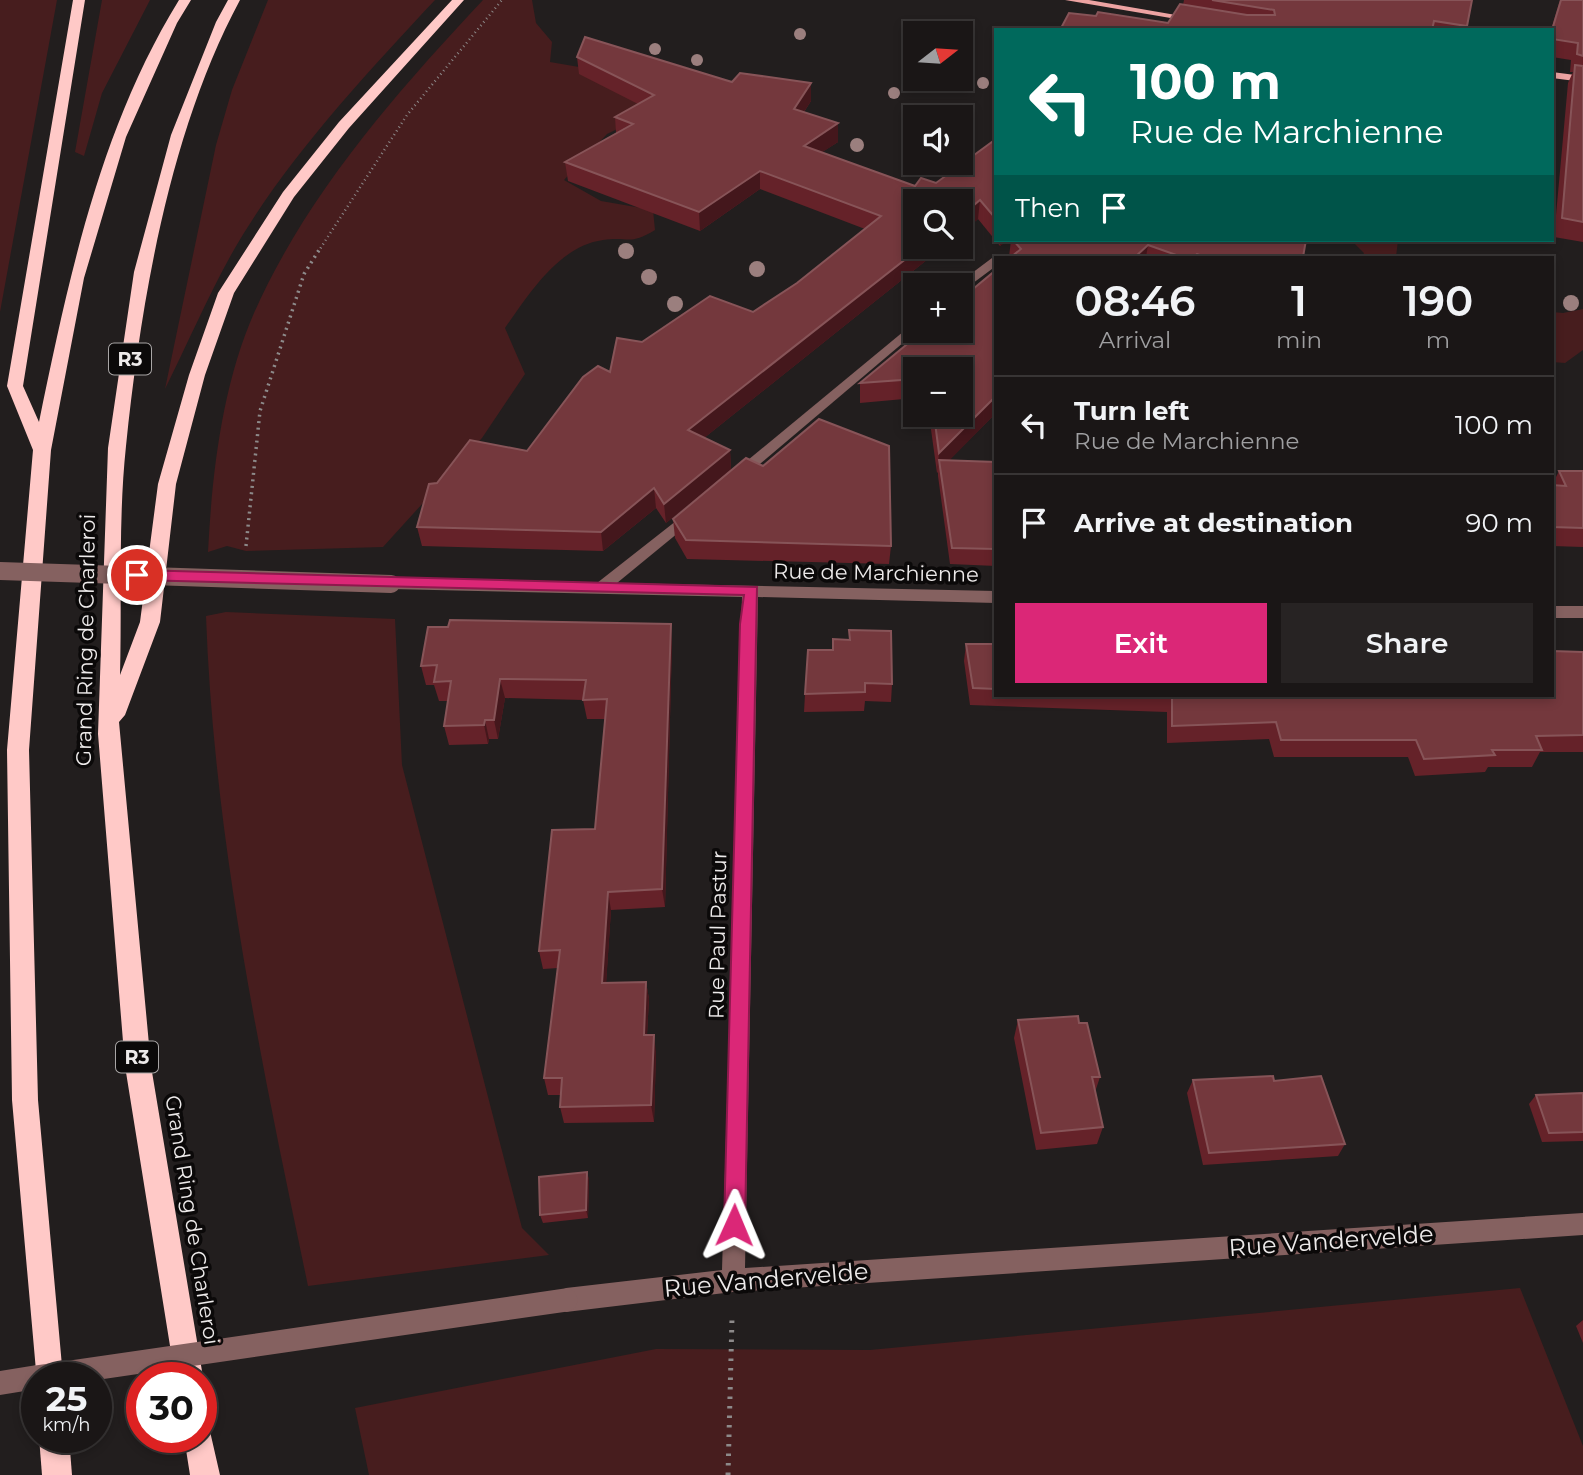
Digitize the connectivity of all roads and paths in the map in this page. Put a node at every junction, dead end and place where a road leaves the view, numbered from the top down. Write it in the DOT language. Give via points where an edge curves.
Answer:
graph roads {
  1 [pos="79,0"];
  2 [pos="185,0"];
  3 [pos="234,0"];
  4 [pos="458,0"];
  5 [pos="502,0"];
  6 [pos="1070,0"];
  7 [pos="1211,22"];
  8 [pos="1554,75"];
  9 [pos="1583,79"];
  10 [pos="994,260"];
  11 [pos="973,278"];
  12 [pos="903,336"];
  13 [pos="42,450"];
  14 [pos="725,486"];
  15 [pos="704,504"];
  16 [pos="246,551"];
  17 [pos="0,571"];
  18 [pos="602,587"];
  19 [pos="751,590"];
  20 [pos="994,597"];
  21 [pos="1554,612"];
  22 [pos="1583,612"];
  23 [pos="108,734"];
  24 [pos="1583,1224"];
  25 [pos="733,1280"];
  26 [pos="48,1362"];
  27 [pos="187,1362"];
  28 [pos="112,1366"];
  29 [pos="21,1380"];
  30 [pos="0,1383"];
  31 [pos="55,1453"];
  32 [pos="202,1453"];
  33 [pos="57,1475"];
  34 [pos="205,1475"];
  35 [pos="728,1475"];
  1 -- 13 [label="highway" via="15,386"];
  2 -- 13 [label="highway" via="119,137 76,278"];
  3 -- 23 [label="highway, Grand Ring de Charleroi / R3" via="178,135 142,272 117,448"];
  4 -- 23 [label="highway" via="344,125 288,195 226,293 197,375 167,484 150,622"];
  5 -- 16 [label="path" via="407,115 304,274 260,411"];
  6 -- 7 [label="main road"];
  8 -- 9 [label="main road"];
  10 -- 11 [label="street"];
  12 -- 14 [label="street"];
  13 -- 26 [label="highway" via="18,750 25,1100"];
  15 -- 18 [label="street"];
  17 -- 18 [label="street, Rue de Marchienne, bridge"];
  18 -- 19 [label="street, Rue de Marchienne"];
  19 -- 20 [label="street, Rue de Marchienne"];
  19 -- 25 [label="street, Rue Paul Pastur"];
  21 -- 22 [label="street"];
  23 -- 27 [label="highway, Grand Ring de Charleroi / R3" via="138,1066"];
  24 -- 25 [label="street, Rue Vandervelde"];
  25 -- 28 [label="street, Rue Vandervelde, bridge"];
  25 -- 35 [label="path"];
  29 -- 30 [label="street, Rue Vandervelde"];
  31 -- 33 [label="highway"];
  32 -- 34 [label="highway"];
}
